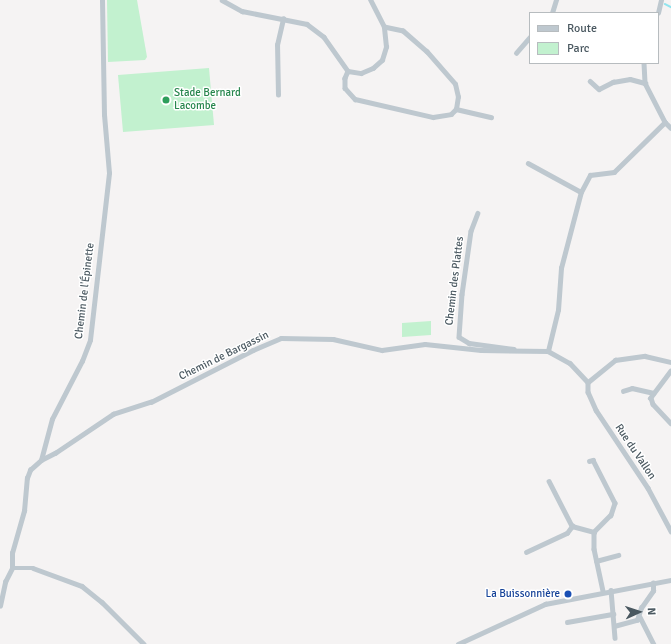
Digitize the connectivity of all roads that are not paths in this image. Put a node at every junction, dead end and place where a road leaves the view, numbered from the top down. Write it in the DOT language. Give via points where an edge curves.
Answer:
graph roads {
  1 [pos="102,0"];
  2 [pos="222,0"];
  3 [pos="370,0"];
  4 [pos="556,0"];
  5 [pos="660,0"];
  6 [pos="552,12"];
  7 [pos="658,12"];
  8 [pos="283,19"];
  9 [pos="384,27"];
  10 [pos="529,38"];
  11 [pos="516,53"];
  12 [pos="644,64"];
  13 [pos="348,70"];
  14 [pos="590,81"];
  15 [pos="645,83"];
  16 [pos="278,95"];
  17 [pos="456,108"];
  18 [pos="491,117"];
  19 [pos="665,122"];
  20 [pos="671,128"];
  21 [pos="528,163"];
  22 [pos="581,192"];
  23 [pos="478,213"];
  24 [pos="519,350"];
  25 [pos="548,352"];
  26 [pos="671,362"];
  27 [pos="671,371"];
  28 [pos="588,382"];
  29 [pos="623,391"];
  30 [pos="653,393"];
  31 [pos="671,423"];
  32 [pos="41,460"];
  33 [pos="589,461"];
  34 [pos="549,481"];
  35 [pos="572,526"];
  36 [pos="671,531"];
  37 [pos="594,532"];
  38 [pos="526,552"];
  39 [pos="618,555"];
  40 [pos="596,561"];
  41 [pos="12,568"];
  42 [pos="671,580"];
  43 [pos="652,583"];
  44 [pos="611,590"];
  45 [pos="603,591"];
  46 [pos="0,606"];
  47 [pos="612,614"];
  48 [pos="640,617"];
  49 [pos="567,622"];
  50 [pos="614,626"];
  51 [pos="614,638"];
  52 [pos="144,644"];
  53 [pos="458,644"];
  54 [pos="654,644"];
  1 -- 32 [label="street, Chemin de l'Épinette" via="108,173 90,340 52,419"];
  2 -- 8 [label="street" via="242,11"];
  3 -- 9 [label="street"];
  4 -- 6 [label="street"];
  5 -- 7 [label="street"];
  8 -- 13 [label="street" via="307,24 318,32"];
  8 -- 16 [label="street" via="278,45"];
  9 -- 13 [label="street" via="386,47 382,60 373,68 361,72"];
  9 -- 17 [label="street" via="403,31 427,52 455,84 458,97"];
  10 -- 11 [label="street"];
  12 -- 15 [label="street"];
  13 -- 17 [label="street" via="345,88 355,99 433,117 451,114"];
  14 -- 15 [label="street" via="599,89 613,82 630,79"];
  15 -- 19 [label="street"];
  17 -- 18 [label="street"];
  19 -- 20 [label="street"];
  19 -- 22 [label="street" via="614,172 590,175"];
  21 -- 22 [label="street"];
  22 -- 25 [label="street" via="561,268 558,310"];
  23 -- 24 [label="street, Chemin des Plattes" via="471,231 459,337 469,343"];
  24 -- 25 [label="street, Chemin de Bargassin"];
  24 -- 32 [label="street, Chemin de Bargassin" via="481,350 425,344 382,350 333,339 281,338 151,402 113,414"];
  25 -- 28 [label="street, Chemin de Bargassin" via="570,363"];
  26 -- 28 [label="street" via="646,356 615,360"];
  27 -- 30 [label="street"];
  28 -- 36 [label="street, Rue du Vallon" via="588,392 596,410 648,488"];
  29 -- 30 [label="street" via="632,388"];
  30 -- 31 [label="street" via="650,398 653,404"];
  32 -- 41 [label="street, Chemin de l'Épinette" via="30,470 27,478 24,511 10,561"];
  33 -- 37 [label="street" via="594,460 616,503 611,515"];
  34 -- 35 [label="street"];
  35 -- 37 [label="street"];
  35 -- 38 [label="street" via="567,533"];
  37 -- 40 [label="street"];
  39 -- 40 [label="street"];
  40 -- 45 [label="street"];
  41 -- 46 [label="street, Chemin de l'Épinette" via="5,582"];
  41 -- 52 [label="street" via="34,568 82,586"];
  42 -- 43 [label="street"];
  43 -- 44 [label="street"];
  43 -- 48 [label="street" via="653,591 641,608"];
  44 -- 45 [label="street"];
  44 -- 47 [label="street"];
  45 -- 53 [label="street" via="545,604"];
  47 -- 49 [label="street"];
  47 -- 50 [label="street"];
  48 -- 50 [label="street" via="634,622"];
  48 -- 54 [label="street"];
  50 -- 51 [label="street"];
}
